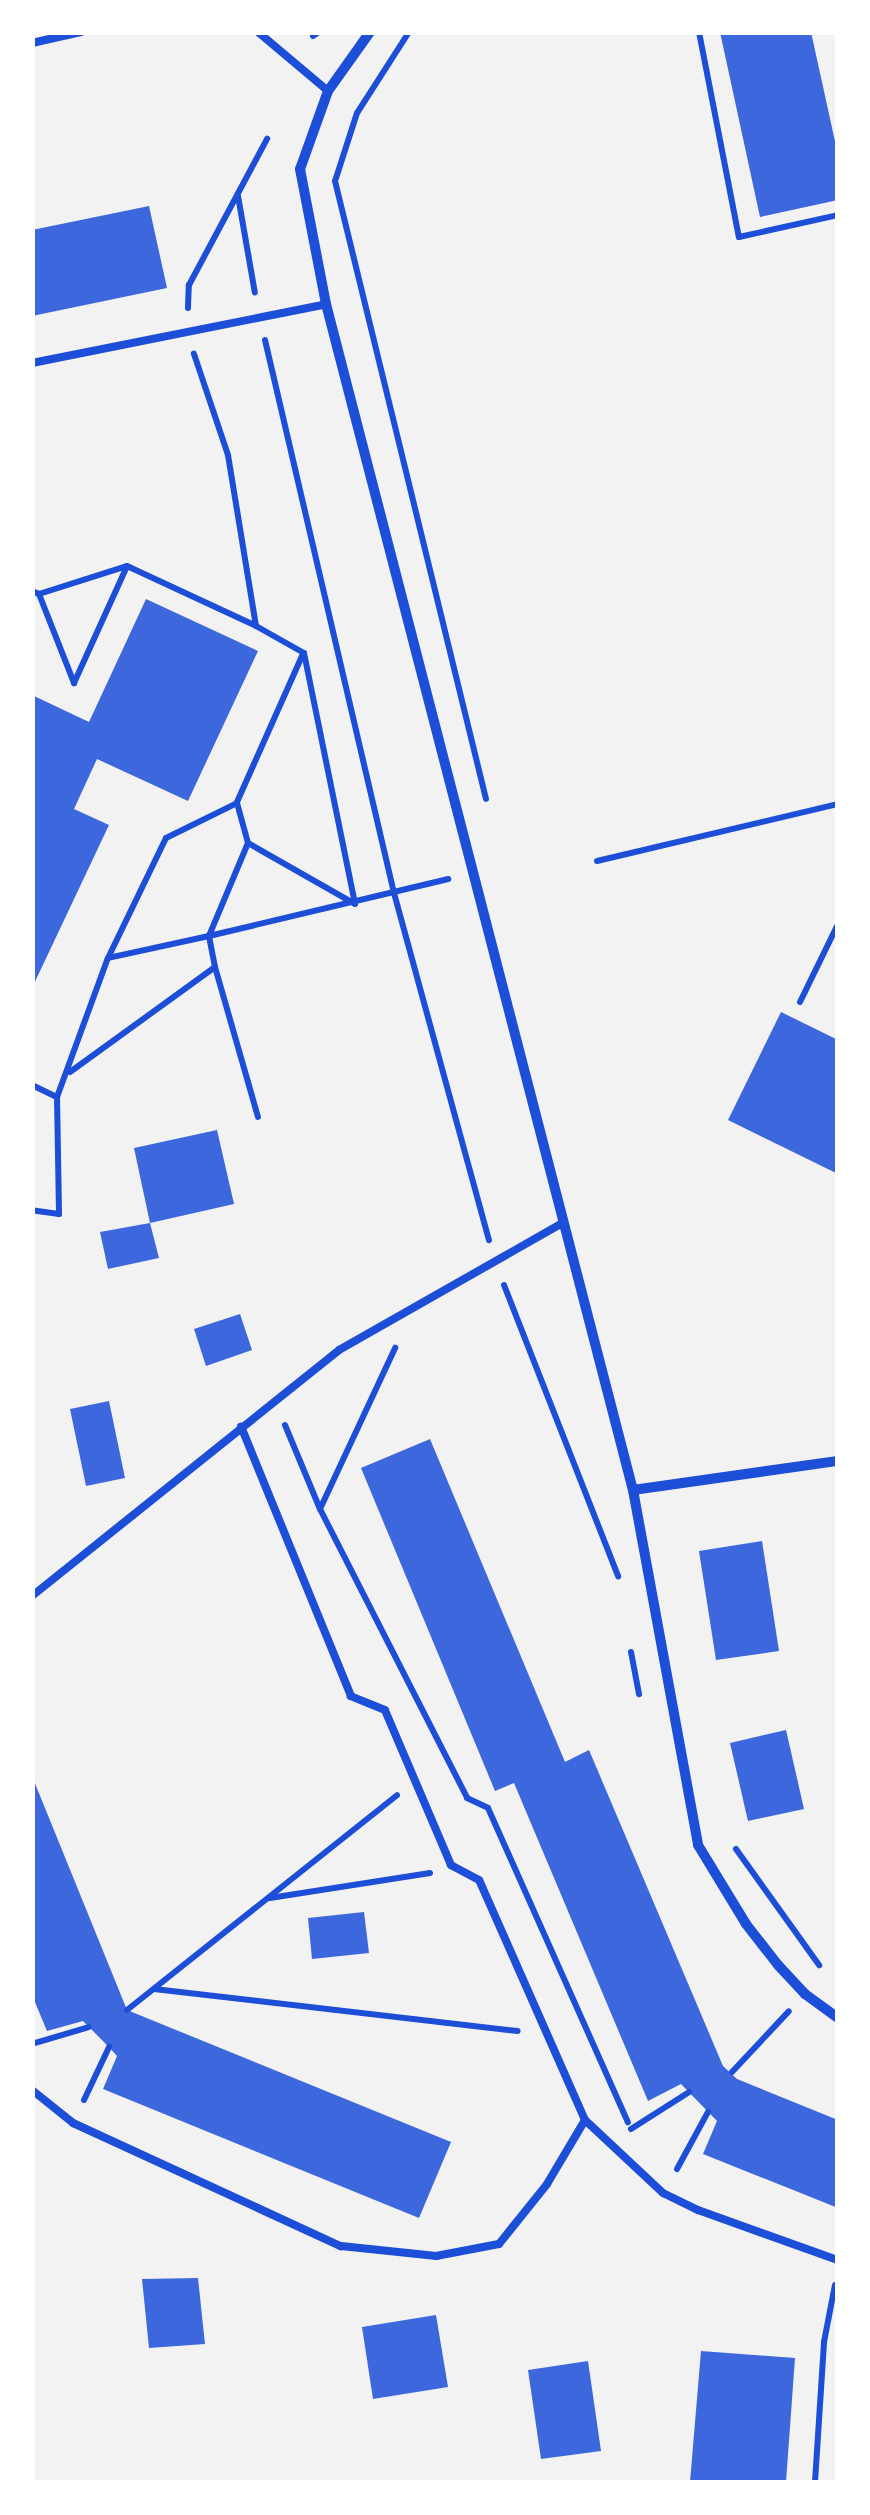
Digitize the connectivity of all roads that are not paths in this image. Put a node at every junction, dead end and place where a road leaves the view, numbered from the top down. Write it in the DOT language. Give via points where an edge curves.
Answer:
graph roads {
  1 [pos="81,32"];
  2 [pos="258,32"];
  3 [pos="370,32"];
  4 [pos="32,43"];
  5 [pos="328,92"];
  6 [pos="326,304"];
  7 [pos="32,363"];
  8 [pos="564,1222"];
  9 [pos="241,1427"];
  10 [pos="838,1461"];
  11 [pos="633,1490"];
  12 [pos="32,1596"];
  13 [pos="838,2018"];
  14 [pos="32,2090"];
  15 [pos="586,2120"];
  16 [pos="838,2260"];
  1 -- 4 [label="lane"];
  2 -- 5 [label="lane"];
  3 -- 5 [label="street"];
  5 -- 6 [label="street" via="300,169"];
  6 -- 7 [label="lane"];
  6 -- 8 [label="street"];
  8 -- 9 [label="lane" via="339,1350"];
  8 -- 11 [label="street"];
  9 -- 12 [label="lane"];
  9 -- 15 [label="lane" via="352,1696 385,1710 451,1865 480,1880"];
  10 -- 11 [label="street"];
  11 -- 13 [label="street" via="698,1846 778,1965"];
  14 -- 15 [label="lane" via="72,2123 341,2246 436,2256 498,2244 547,2184"];
  15 -- 16 [label="lane" via="664,2193"];
}
